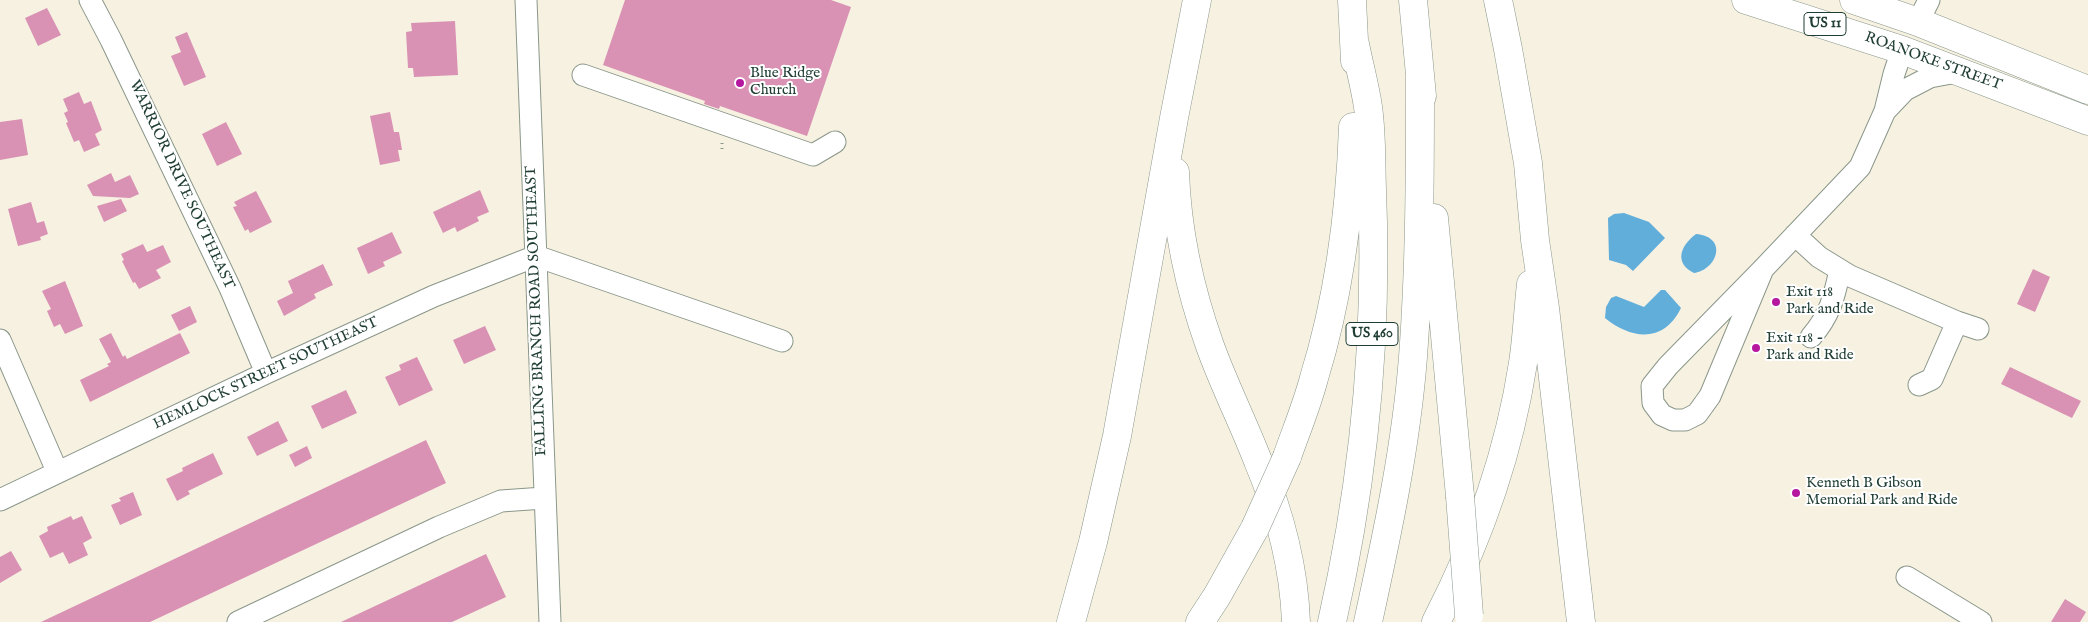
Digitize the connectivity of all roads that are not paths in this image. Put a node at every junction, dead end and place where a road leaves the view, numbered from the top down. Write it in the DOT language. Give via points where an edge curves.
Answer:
graph roads {
  1 [pos="90,0"];
  2 [pos="526,0"];
  3 [pos="1197,0"];
  4 [pos="1352,0"];
  5 [pos="1414,0"];
  6 [pos="1498,0"];
  7 [pos="1511,0"];
  8 [pos="1747,0"];
  9 [pos="1790,0"];
  10 [pos="1868,2"];
  11 [pos="1923,11"];
  12 [pos="1355,44"];
  13 [pos="1508,48"];
  14 [pos="1902,50"];
  15 [pos="1962,72"];
  16 [pos="2047,73"];
  17 [pos="583,76"];
  18 [pos="1420,78"];
  19 [pos="2088,90"];
  20 [pos="1885,111"];
  21 [pos="1174,118"];
  22 [pos="2088,121"];
  23 [pos="835,142"];
  24 [pos="1795,235"];
  25 [pos="1535,240"];
  26 [pos="536,256"];
  27 [pos="1764,269"];
  28 [pos="1840,270"];
  29 [pos="1957,322"];
  30 [pos="1978,329"];
  31 [pos="1810,337"];
  32 [pos="0,340"];
  33 [pos="782,341"];
  34 [pos="266,373"];
  35 [pos="1919,385"];
  36 [pos="57,471"];
  37 [pos="544,498"];
  38 [pos="0,500"];
  39 [pos="1907,577"];
  40 [pos="1470,619"];
  41 [pos="238,622"];
  42 [pos="550,622"];
  43 [pos="1071,622"];
  44 [pos="1200,622"];
  45 [pos="1296,622"];
  46 [pos="1332,622"];
  47 [pos="1368,622"];
  48 [pos="1436,622"];
  49 [pos="1581,622"];
  50 [pos="1980,622"];
  1 -- 34 [label="street, WARRIOR DRIVE SOUTHEAST" via="230,288"];
  2 -- 26 [label="street, FALLING BRANCH ROAD SOUTHEAST"];
  3 -- 21 [label="main road"];
  4 -- 12 [label="main road, US 460"];
  5 -- 18 [label="main road, US 460"];
  6 -- 13 [label="main road"];
  7 -- 13 [label="main road" via="1513,29"];
  8 -- 14 [label="main road, ROANOKE STREET / US 11"];
  9 -- 11 [label="main road" via="1890,32 1901,31"];
  10 -- 11 [label="main road, ROANOKE STREET"];
  11 -- 16 [label="main road, ROANOKE STREET"];
  12 -- 44 [label="main road, bridge" via="1351,170 1344,241 1332,309 1314,378 1287,457 1255,528"];
  12 -- 46 [label="main road, US 460" via="1368,109 1374,236 1372,327 1365,417"];
  13 -- 25 [label="main road" via="1528,162"];
  14 -- 15 [label="main road, ROANOKE STREET / US 11"];
  14 -- 16 [label="main road" via="1917,42 1933,41 2024,74"];
  14 -- 20 [label="street"];
  15 -- 20 [label="street" via="1930,77 1905,90"];
  15 -- 22 [label="main road, ROANOKE STREET / US 11"];
  16 -- 19 [label="main road, ROANOKE STREET"];
  17 -- 23 [label="street" via="813,155"];
  18 -- 40 [label="main road, US 460, bridge"];
  18 -- 47 [label="main road, US 460" via="1419,239 1413,359 1400,460"];
  20 -- 24 [label="street" via="1860,167"];
  21 -- 43 [label="main road" via="1117,436"];
  21 -- 45 [label="main road" via="1176,206 1194,299 1276,514 1289,559"];
  24 -- 27 [label="street"];
  24 -- 28 [label="street" via="1819,257"];
  25 -- 48 [label="main road" via="1523,362 1512,420 1480,524"];
  25 -- 49 [label="main road"];
  26 -- 33 [label="street"];
  26 -- 34 [label="street, HEMLOCK STREET SOUTHEAST" via="434,296"];
  26 -- 37 [label="street, FALLING BRANCH ROAD SOUTHEAST"];
  27 -- 27 [label="street" via="1652,386 1653,403 1662,415 1673,420 1685,420 1697,414 1710,396"];
  28 -- 29 [label="street"];
  28 -- 31 [label="street" via="1832,306"];
  29 -- 30 [label="street"];
  29 -- 35 [label="street" via="1932,379"];
  32 -- 36 [label="street"];
  34 -- 36 [label="street, HEMLOCK STREET SOUTHEAST"];
  36 -- 38 [label="street, HEMLOCK STREET SOUTHEAST"];
  37 -- 41 [label="street" via="501,501"];
  37 -- 42 [label="street, FALLING BRANCH ROAD SOUTHEAST"];
  39 -- 50 [label="street"];
}
